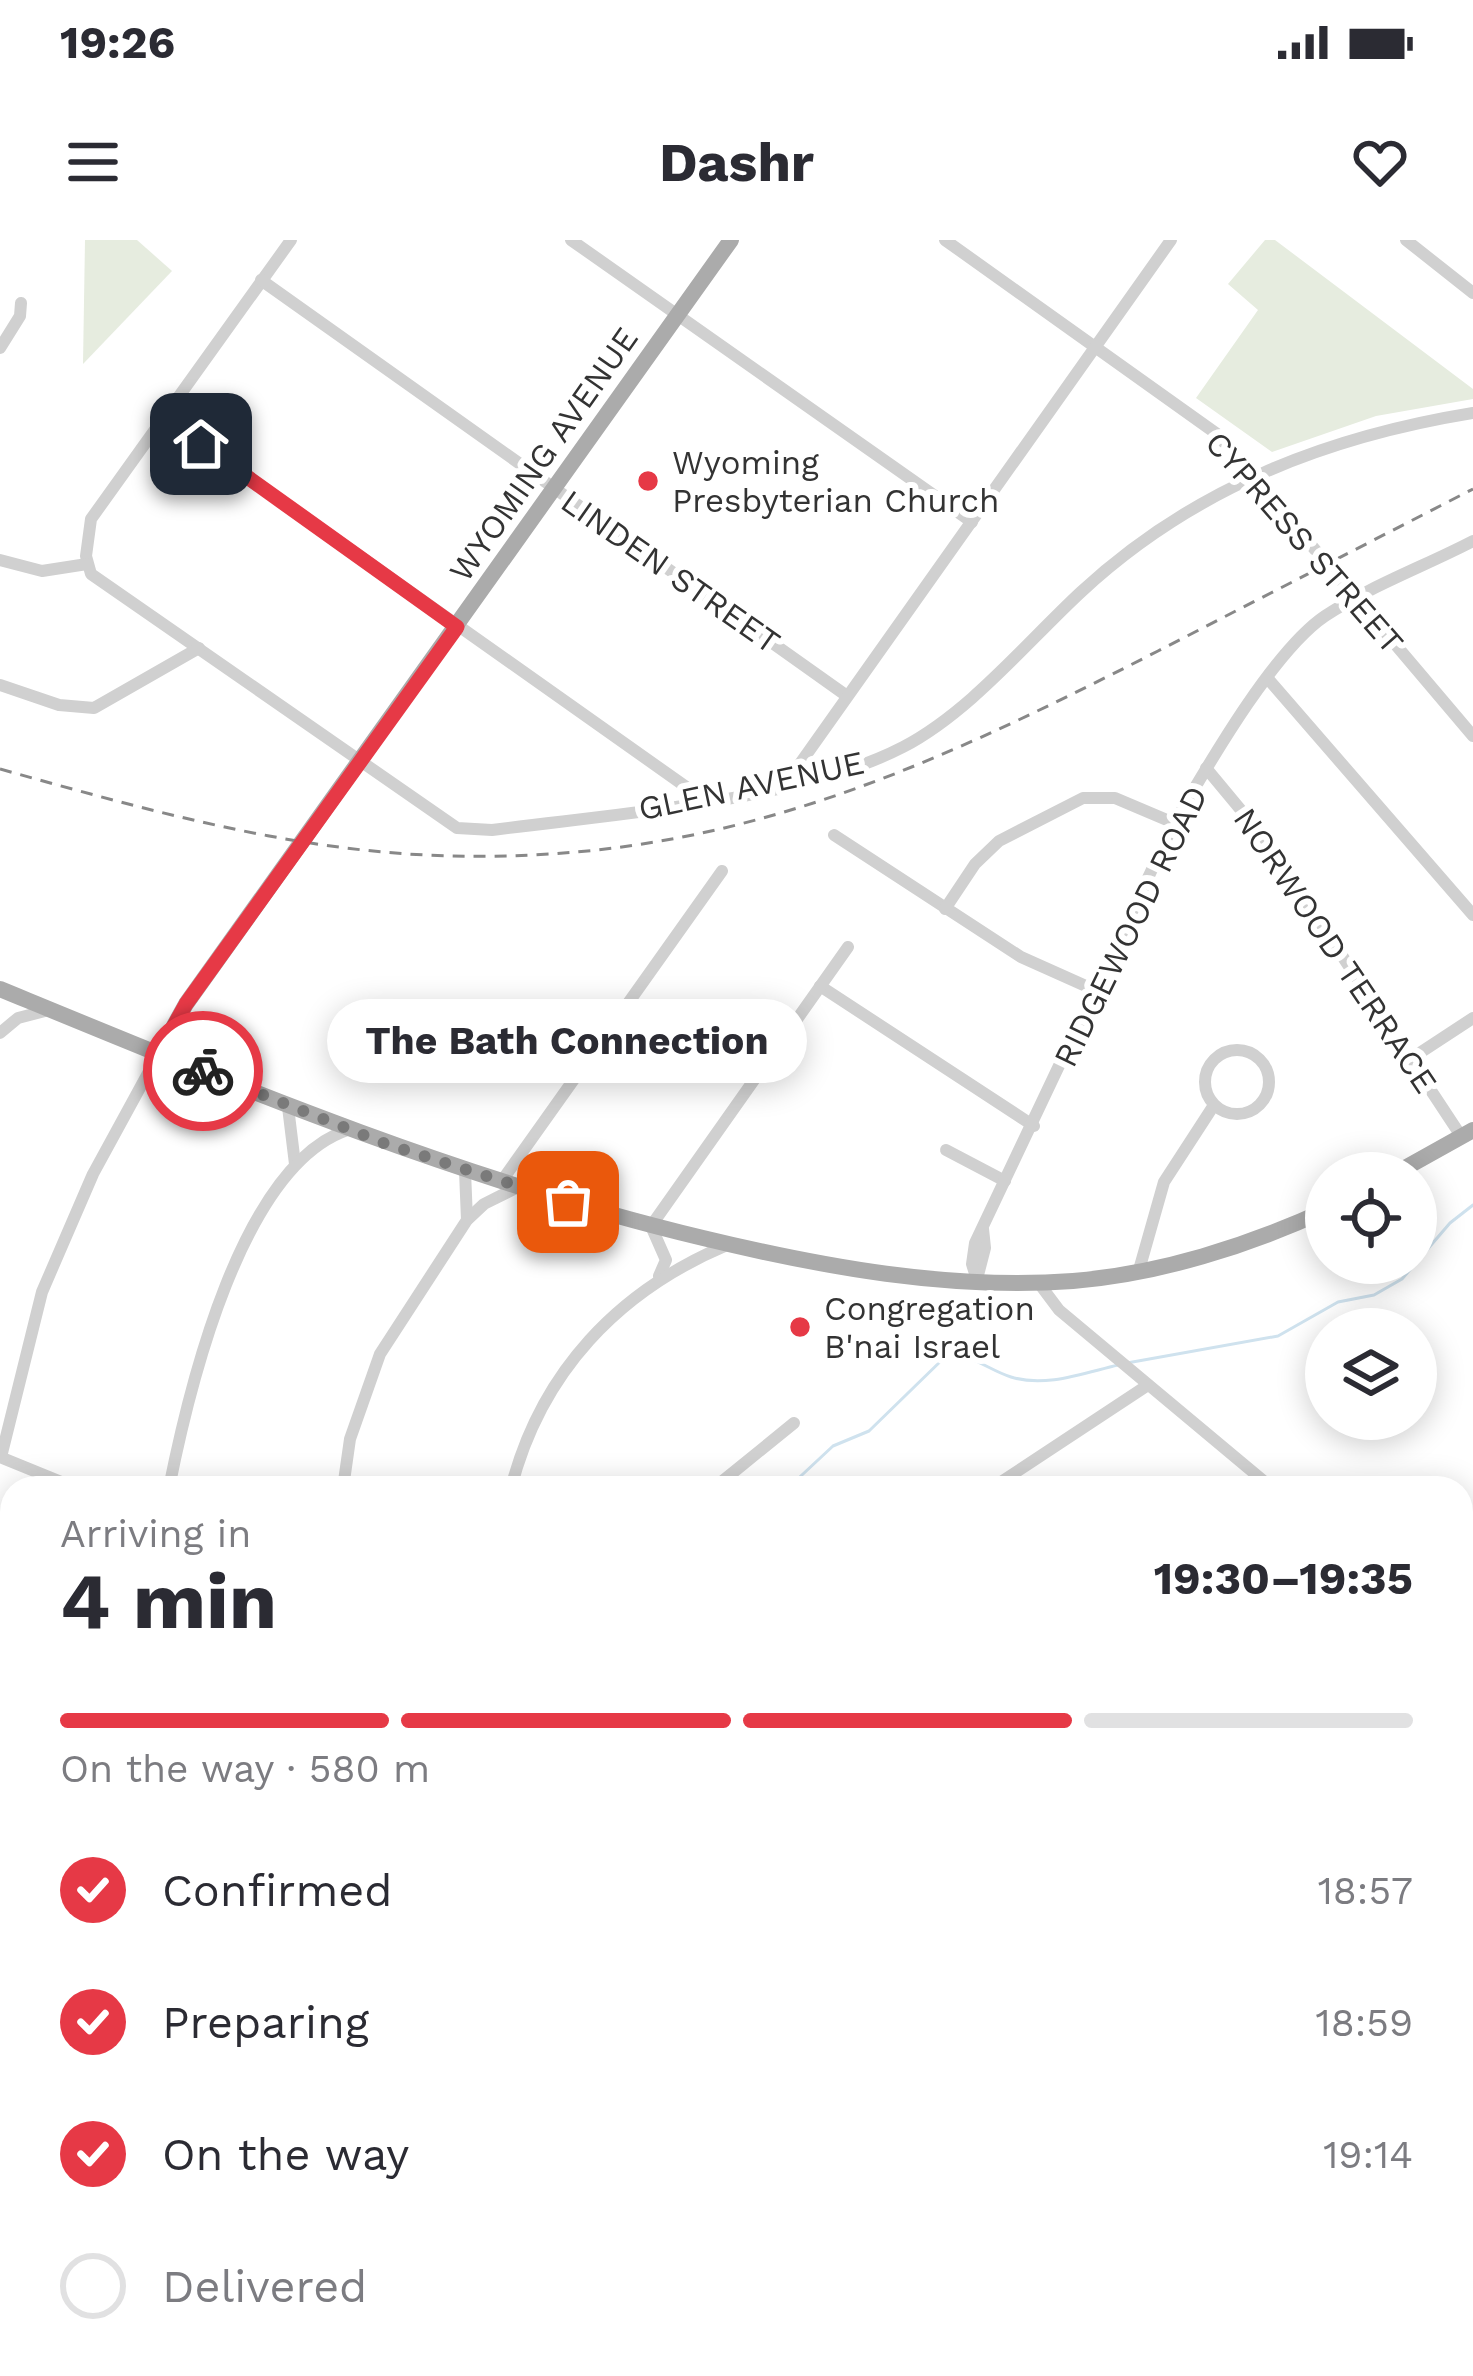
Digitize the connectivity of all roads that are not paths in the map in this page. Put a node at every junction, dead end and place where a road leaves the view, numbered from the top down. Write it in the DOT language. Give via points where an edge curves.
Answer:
graph roads {
  1 [pos="291,240"];
  2 [pos="572,240"];
  3 [pos="731,240"];
  4 [pos="945,240"];
  5 [pos="1172,240"];
  6 [pos="1406,240"];
  7 [pos="261,280"];
  8 [pos="1473,293"];
  9 [pos="21,303"];
  10 [pos="678,316"];
  11 [pos="1095,346"];
  12 [pos="0,348"];
  13 [pos="1473,413"];
  14 [pos="166,418"];
  15 [pos="1253,475"];
  16 [pos="556,489"];
  17 [pos="972,522"];
  18 [pos="1471,545"];
  19 [pos="0,560"];
  20 [pos="87,565"];
  21 [pos="1356,601"];
  22 [pos="457,627"];
  23 [pos="199,648"];
  24 [pos="1269,680"];
  25 [pos="0,685"];
  26 [pos="847,696"];
  27 [pos="1473,736"];
  28 [pos="362,763"];
  29 [pos="1206,768"];
  30 [pos="786,783"];
  31 [pos="706,801"];
  32 [pos="1174,823"];
  33 [pos="834,835"];
  34 [pos="722,871"];
  35 [pos="944,909"];
  36 [pos="1473,915"];
  37 [pos="848,947"];
  38 [pos="820,986"];
  39 [pos="0,989"];
  40 [pos="1097,991"];
  41 [pos="56,1012"];
  42 [pos="1473,1018"];
  43 [pos="0,1034"];
  44 [pos="159,1053"];
  45 [pos="1409,1060"];
  46 [pos="1214,1105"];
  47 [pos="288,1107"];
  48 [pos="1034,1126"];
  49 [pos="347,1130"];
  50 [pos="1467,1133"];
  51 [pos="946,1150"];
  52 [pos="1433,1152"];
  53 [pos="295,1164"];
  54 [pos="465,1171"];
  55 [pos="1005,1181"];
  56 [pos="510,1185"];
  57 [pos="1305,1218"];
  58 [pos="467,1220"];
  59 [pos="651,1226"];
  60 [pos="728,1244"];
  61 [pos="1139,1270"];
  62 [pos="659,1276"];
  63 [pos="977,1280"];
  64 [pos="1038,1282"];
  65 [pos="1148,1385"];
  66 [pos="794,1423"];
  67 [pos="0,1457"];
  68 [pos="37,1471"];
  69 [pos="38,1476"];
  70 [pos="48,1476"];
  71 [pos="171,1476"];
  72 [pos="345,1476"];
  73 [pos="515,1476"];
  74 [pos="729,1476"];
  75 [pos="1010,1476"];
  76 [pos="1258,1476"];
  77 [pos="328,2376"];
  78 [pos="417,2376"];
  1 -- 7 [label="street"];
  2 -- 10 [label="street"];
  3 -- 10 [label="main road, WYOMING AVENUE"];
  4 -- 11 [label="street, CYPRESS STREET"];
  5 -- 11 [label="street"];
  6 -- 8 [label="street"];
  7 -- 14 [label="street"];
  7 -- 16 [label="street, LINDEN STREET"];
  9 -- 12 [label="street"];
  10 -- 16 [label="main road, WYOMING AVENUE"];
  10 -- 17 [label="street"];
  11 -- 15 [label="street, CYPRESS STREET" via="1198,418"];
  11 -- 17 [label="street"];
  13 -- 15 [label="street, GLEN AVENUE" via="1352,437"];
  14 -- 20 [label="street" via="91,519"];
  14 -- 22 [label="street"];
  15 -- 21 [label="street, CYPRESS STREET"];
  15 -- 30 [label="street, GLEN AVENUE" via="1151,534 919,738 864,764"];
  16 -- 22 [label="main road, WYOMING AVENUE"];
  16 -- 26 [label="street, LINDEN STREET"];
  17 -- 26 [label="street"];
  18 -- 21 [label="street, RIDGEWOOD ROAD"];
  19 -- 20 [label="street" via="42,571"];
  20 -- 23 [label="street, GLEN AVENUE"];
  21 -- 24 [label="street, RIDGEWOOD ROAD" via="1304,634"];
  21 -- 27 [label="street, CYPRESS STREET"];
  22 -- 28 [label="main road, WYOMING AVENUE"];
  22 -- 31 [label="street"];
  23 -- 25 [label="street" via="94,708"];
  23 -- 28 [label="street, GLEN AVENUE"];
  24 -- 29 [label="street, RIDGEWOOD ROAD"];
  24 -- 36 [label="street"];
  26 -- 30 [label="street"];
  28 -- 31 [label="street, GLEN AVENUE" via="443,822 472,830"];
  28 -- 44 [label="main road, WYOMING AVENUE"];
  29 -- 32 [label="street, RIDGEWOOD ROAD"];
  29 -- 45 [label="street, NORWOOD TERRACE" via="1264,838"];
  30 -- 31 [label="street, GLEN AVENUE"];
  32 -- 35 [label="street" via="1115,798 1083,798 999,842"];
  32 -- 40 [label="street, RIDGEWOOD ROAD"];
  33 -- 35 [label="street"];
  34 -- 56 [label="street"];
  35 -- 40 [label="street"];
  37 -- 38 [label="street"];
  38 -- 48 [label="street"];
  38 -- 59 [label="street"];
  39 -- 41 [label="main road"];
  40 -- 48 [label="street, RIDGEWOOD ROAD"];
  41 -- 43 [label="street" via="18,1018"];
  41 -- 44 [label="main road"];
  42 -- 45 [label="street"];
  44 -- 47 [label="main road"];
  44 -- 67 [label="street, WYOMING AVENUE" via="93,1174 42,1292"];
  45 -- 50 [label="street, NORWOOD TERRACE"];
  46 -- 46 [label="street" via="1233,1114 1258,1106 1269,1082 1258,1058 1233,1050 1210,1063 1204,1082"];
  46 -- 61 [label="street" via="1164,1182"];
  47 -- 49 [label="main road"];
  47 -- 53 [label="street"];
  48 -- 55 [label="street, RIDGEWOOD ROAD"];
  49 -- 53 [label="street" via="317,1141"];
  49 -- 54 [label="main road"];
  50 -- 52 [label="main road"];
  51 -- 55 [label="street"];
  53 -- 71 [label="street" via="208,1327"];
  54 -- 56 [label="main road"];
  54 -- 58 [label="street"];
  55 -- 63 [label="street, RIDGEWOOD ROAD" via="983,1228"];
  56 -- 58 [label="street"];
  56 -- 59 [label="main road"];
  57 -- 61 [label="main road"];
  58 -- 72 [label="street" via="380,1354"];
  59 -- 60 [label="main road"];
  59 -- 62 [label="street" via="666,1260"];
  60 -- 62 [label="street"];
  60 -- 63 [label="main road" via="836,1267"];
  61 -- 64 [label="main road"];
  62 -- 73 [label="street" via="572,1358 532,1426"];
  63 -- 64 [label="main road"];
  64 -- 65 [label="street" via="1059,1310"];
  65 -- 75 [label="street"];
  65 -- 76 [label="street"];
  66 -- 74 [label="street"];
  67 -- 68 [label="street"];
  68 -- 69 [label="street"];
  68 -- 70 [label="street"];
  77 -- 78 [label="highway"];
}
